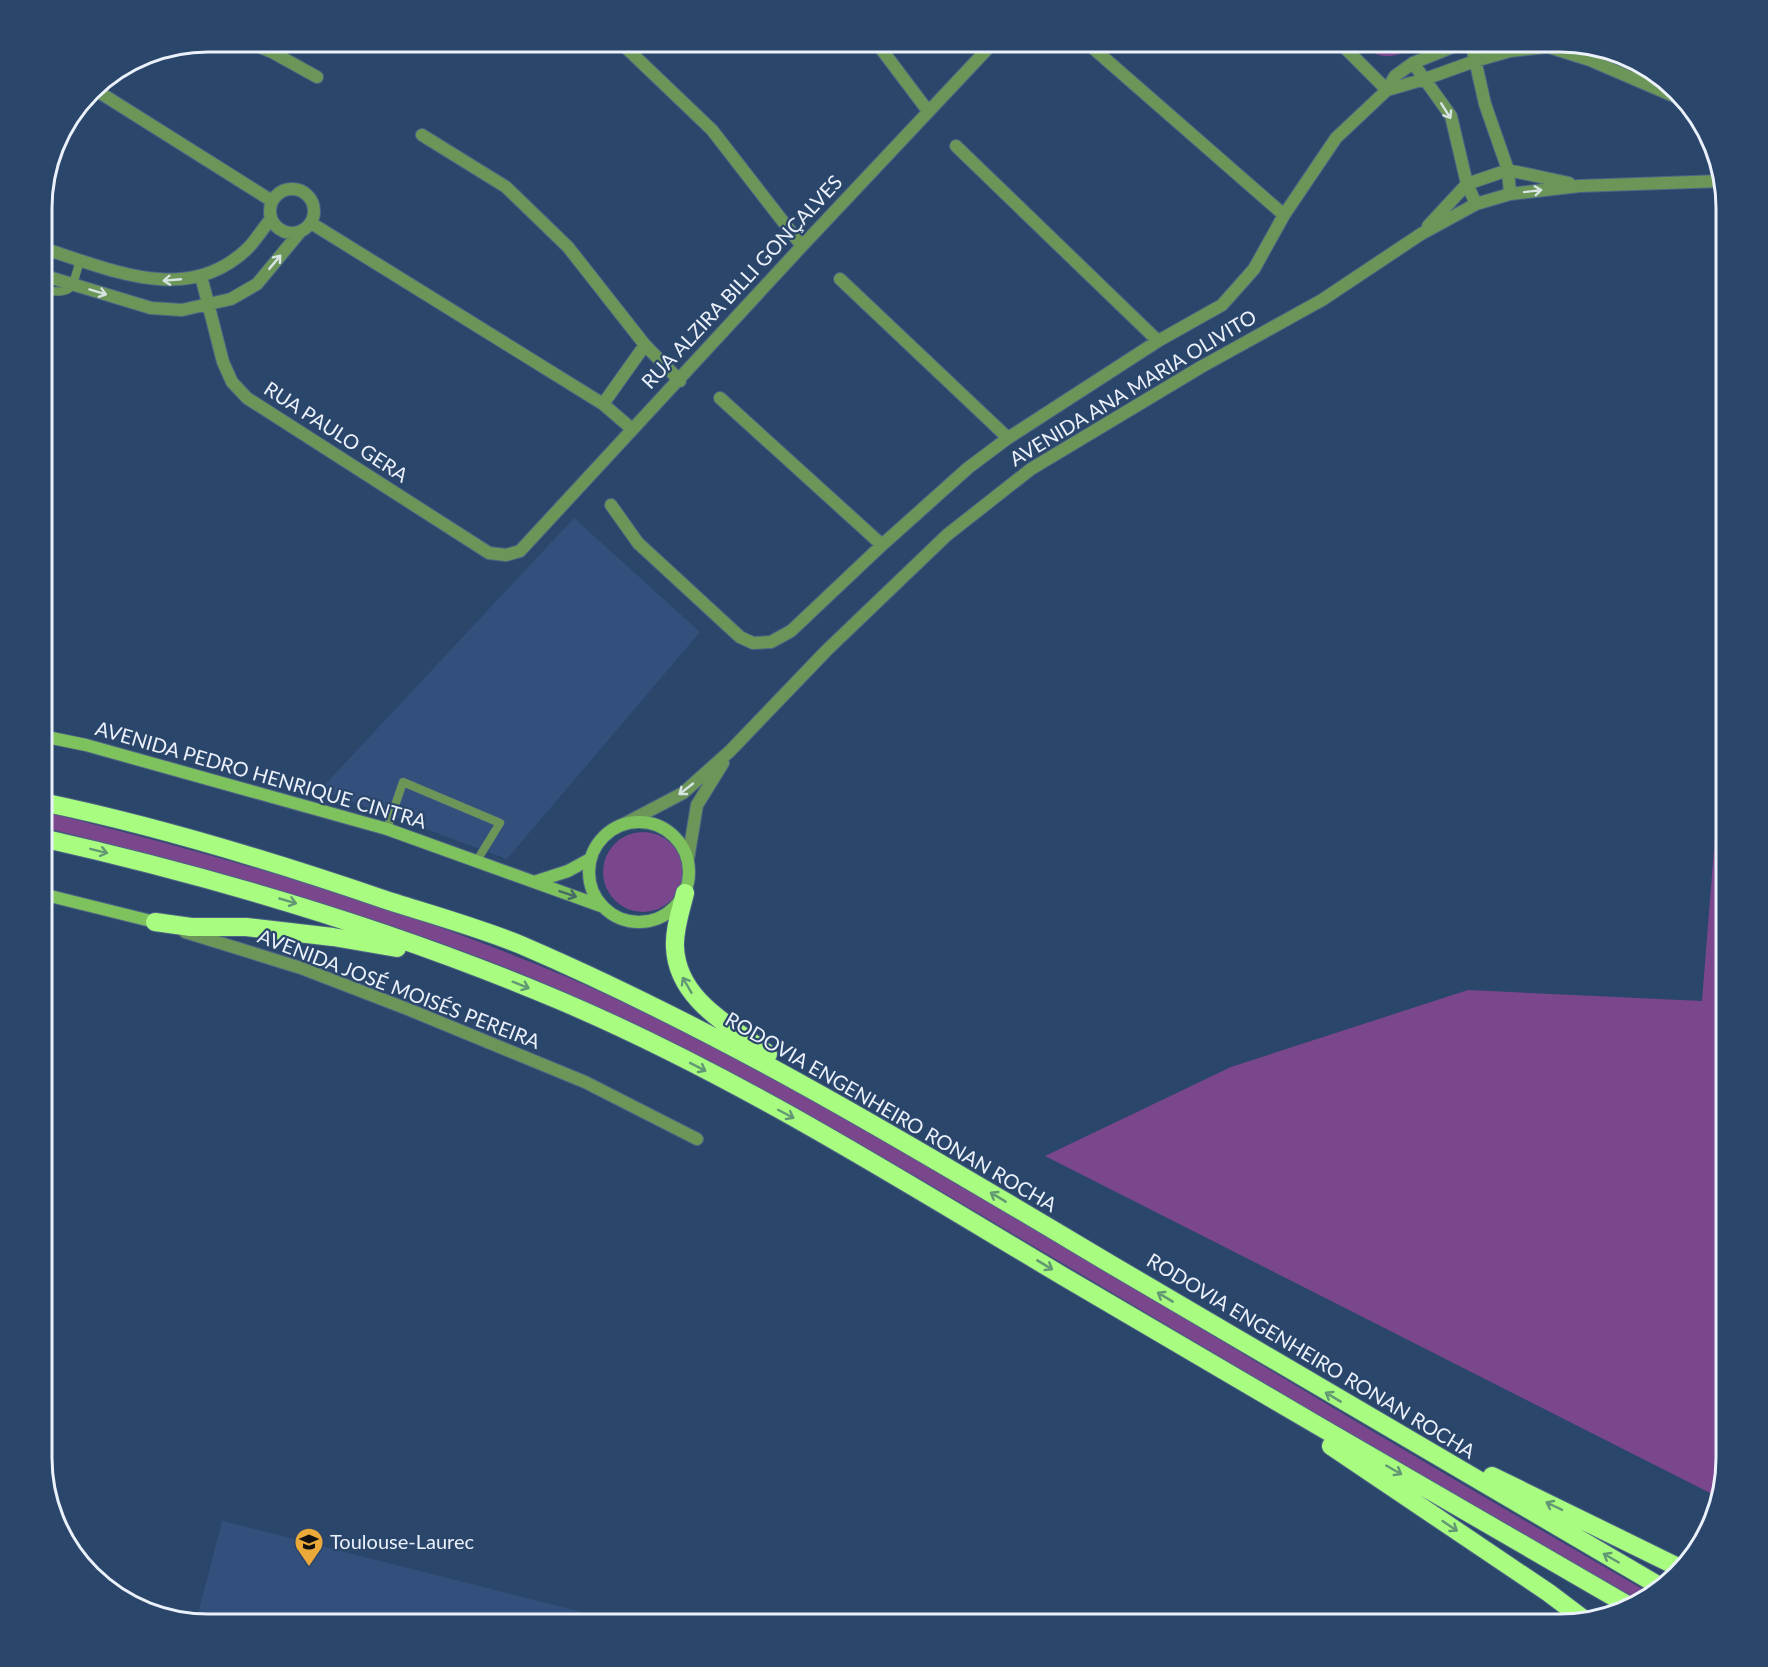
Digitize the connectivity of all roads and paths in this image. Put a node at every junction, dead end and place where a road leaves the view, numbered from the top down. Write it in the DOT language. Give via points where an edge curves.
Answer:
graph roads {
  1 [pos="884,52"];
  2 [pos="984,52"];
  3 [pos="1098,52"];
  4 [pos="1349,52"];
  5 [pos="1440,52"];
  6 [pos="1473,52"];
  7 [pos="1497,52"];
  8 [pos="274,53"];
  9 [pos="631,53"];
  10 [pos="1566,53"];
  11 [pos="1475,61"];
  12 [pos="1413,63"];
  13 [pos="317,77"];
  14 [pos="1425,79"];
  15 [pos="1648,81"];
  16 [pos="1387,90"];
  17 [pos="103,94"];
  18 [pos="928,111"];
  19 [pos="422,135"];
  20 [pos="956,146"];
  21 [pos="1508,170"];
  22 [pos="1712,181"];
  23 [pos="1467,184"];
  24 [pos="1579,186"];
  25 [pos="1510,194"];
  26 [pos="272,201"];
  27 [pos="1476,204"];
  28 [pos="1284,215"];
  29 [pos="271,219"];
  30 [pos="311,223"];
  31 [pos="300,232"];
  32 [pos="1421,234"];
  33 [pos="802,246"];
  34 [pos="53,251"];
  35 [pos="80,260"];
  36 [pos="201,276"];
  37 [pos="53,279"];
  38 [pos="840,279"];
  39 [pos="73,285"];
  40 [pos="53,291"];
  41 [pos="207,305"];
  42 [pos="1158,341"];
  43 [pos="645,345"];
  44 [pos="680,381"];
  45 [pos="720,398"];
  46 [pos="603,404"];
  47 [pos="632,429"];
  48 [pos="1008,438"];
  49 [pos="611,505"];
  50 [pos="882,545"];
  51 [pos="520,551"];
  52 [pos="53,738"];
  53 [pos="730,751"];
  54 [pos="53,805"];
  55 [pos="622,825"];
  56 [pos="387,829"];
  57 [pos="53,841"];
  58 [pos="590,859"];
  59 [pos="687,859"];
  60 [pos="476,862"];
  61 [pos="534,882"];
  62 [pos="685,893"];
  63 [pos="53,897"];
  64 [pos="601,906"];
  65 [pos="155,922"];
  66 [pos="467,963"];
  67 [pos="830,1100"];
  68 [pos="697,1139"];
  69 [pos="1192,1353"];
  70 [pos="1362,1414"];
  71 [pos="1674,1565"];
  72 [pos="1653,1583"];
  73 [pos="1622,1602"];
  74 [pos="1575,1613"];
  1 -- 18 [label="street"];
  2 -- 18 [label="street, RUA ALZIRA BILLI GONÇALVES"];
  3 -- 28 [label="street"];
  4 -- 16 [label="street"];
  5 -- 12 [label="street, AVENIDA ANA MARIA OLIVITO"];
  6 -- 11 [label="street"];
  7 -- 11 [label="street, AVENIDA ANA MARIA OLIVITO"];
  8 -- 13 [label="street"];
  9 -- 33 [label="street" via="712,130"];
  10 -- 15 [label="street, AVENIDA ANA MARIA OLIVITO"];
  11 -- 14 [label="street, AVENIDA ANA MARIA OLIVITO"];
  11 -- 21 [label="street"];
  12 -- 14 [label="street"];
  12 -- 16 [label="street, AVENIDA ANA MARIA OLIVITO" via="1395,76"];
  14 -- 16 [label="street, AVENIDA ANA MARIA OLIVITO"];
  14 -- 23 [label="street, one-way" via="1451,116"];
  16 -- 28 [label="street, AVENIDA ANA MARIA OLIVITO" via="1336,138"];
  17 -- 26 [label="street"];
  18 -- 33 [label="street, RUA ALZIRA BILLI GONÇALVES"];
  19 -- 43 [label="street" via="506,187 568,247"];
  20 -- 42 [label="street"];
  21 -- 23 [label="street, AVENIDA ANA MARIA OLIVITO"];
  21 -- 24 [label="street, AVENIDA ANA MARIA OLIVITO"];
  21 -- 25 [label="street"];
  22 -- 24 [label="street, AVENIDA ANA MARIA OLIVITO"];
  23 -- 27 [label="street"];
  23 -- 32 [label="street, AVENIDA ANA MARIA OLIVITO"];
  25 -- 24 [label="street, AVENIDA ANA MARIA OLIVITO, one-way"];
  25 -- 27 [label="street, AVENIDA ANA MARIA OLIVITO"];
  26 -- 29 [label="street"];
  26 -- 30 [label="street" via="282,191 303,191 313,202"];
  27 -- 32 [label="street, AVENIDA ANA MARIA OLIVITO"];
  28 -- 42 [label="street, AVENIDA ANA MARIA OLIVITO" via="1254,269 1222,306"];
  29 -- 31 [label="street" via="279,230"];
  29 -- 36 [label="street" via="248,248 220,270"];
  30 -- 31 [label="street"];
  30 -- 46 [label="street"];
  41 -- 31 [label="street, one-way" via="231,299 257,284"];
  32 -- 53 [label="street, AVENIDA ANA MARIA OLIVITO" via="1322,300 1030,469 947,535 827,650"];
  33 -- 44 [label="street, RUA ALZIRA BILLI GONÇALVES"];
  34 -- 35 [label="street"];
  36 -- 35 [label="street, one-way" via="167,281 141,279"];
  35 -- 39 [label="lane"];
  36 -- 41 [label="street, RUA PAULO GERA"];
  37 -- 39 [label="street"];
  38 -- 48 [label="street"];
  39 -- 40 [label="lane" via="67,291"];
  39 -- 41 [label="street, one-way" via="151,308 182,310"];
  41 -- 51 [label="street, RUA PAULO GERA" via="223,362 232,382 247,399 489,553 506,555"];
  42 -- 48 [label="street, AVENIDA ANA MARIA OLIVITO"];
  43 -- 44 [label="street"];
  43 -- 46 [label="street"];
  44 -- 47 [label="street, RUA ALZIRA BILLI GONÇALVES"];
  45 -- 50 [label="street"];
  46 -- 47 [label="street"];
  47 -- 51 [label="street, RUA ALZIRA BILLI GONÇALVES"];
  48 -- 50 [label="street, AVENIDA ANA MARIA OLIVITO" via="968,468"];
  49 -- 50 [label="street, AVENIDA ANA MARIA OLIVITO" via="638,543 740,637 753,643 771,642 791,631"];
  52 -- 56 [label="street, AVENIDA PEDRO HENRIQUE CINTRA"];
  53 -- 55 [label="street, AVENIDA ANA MARIA OLIVITO, one-way" via="683,793"];
  53 -- 59 [label="street, AVENIDA ANA MARIA OLIVITO" via="698,805"];
  54 -- 67 [label="highway, RODOVIA ENGENHEIRO RONAN ROCHA" via="285,866 516,943 745,1052"];
  55 -- 58 [label="street" via="608,833"];
  55 -- 59 [label="street" via="638,822 669,832 681,844"];
  56 -- 60 [label="street, AVENIDA PEDRO HENRIQUE CINTRA"];
  56 -- 60 [label="lane" via="403,782 500,823"];
  57 -- 66 [label="highway, one-way" via="302,905"];
  58 -- 61 [label="street"];
  58 -- 64 [label="street" via="590,884"];
  59 -- 62 [label="street"];
  60 -- 61 [label="street, AVENIDA PEDRO HENRIQUE CINTRA"];
  61 -- 64 [label="street, AVENIDA PEDRO HENRIQUE CINTRA, one-way"];
  62 -- 64 [label="street" via="669,912 647,922 630,922"];
  67 -- 62 [label="highway, one-way" via="700,1004 692,994 679,971 675,946"];
  63 -- 65 [label="street, AVENIDA JOSÉ MOISÉS PEREIRA"];
  65 -- 66 [label="highway" via="333,937"];
  65 -- 68 [label="street, AVENIDA JOSÉ MOISÉS PEREIRA" via="301,968 410,1010 585,1082"];
  66 -- 69 [label="highway, one-way" via="563,1002 660,1048 814,1128"];
  70 -- 67 [label="highway, RODOVIA ENGENHEIRO RONAN ROCHA, one-way"];
  69 -- 73 [label="highway, one-way"];
  69 -- 74 [label="highway, one-way"];
  71 -- 70 [label="highway, one-way"];
  72 -- 70 [label="highway, RODOVIA ENGENHEIRO RONAN ROCHA, one-way"];
}
